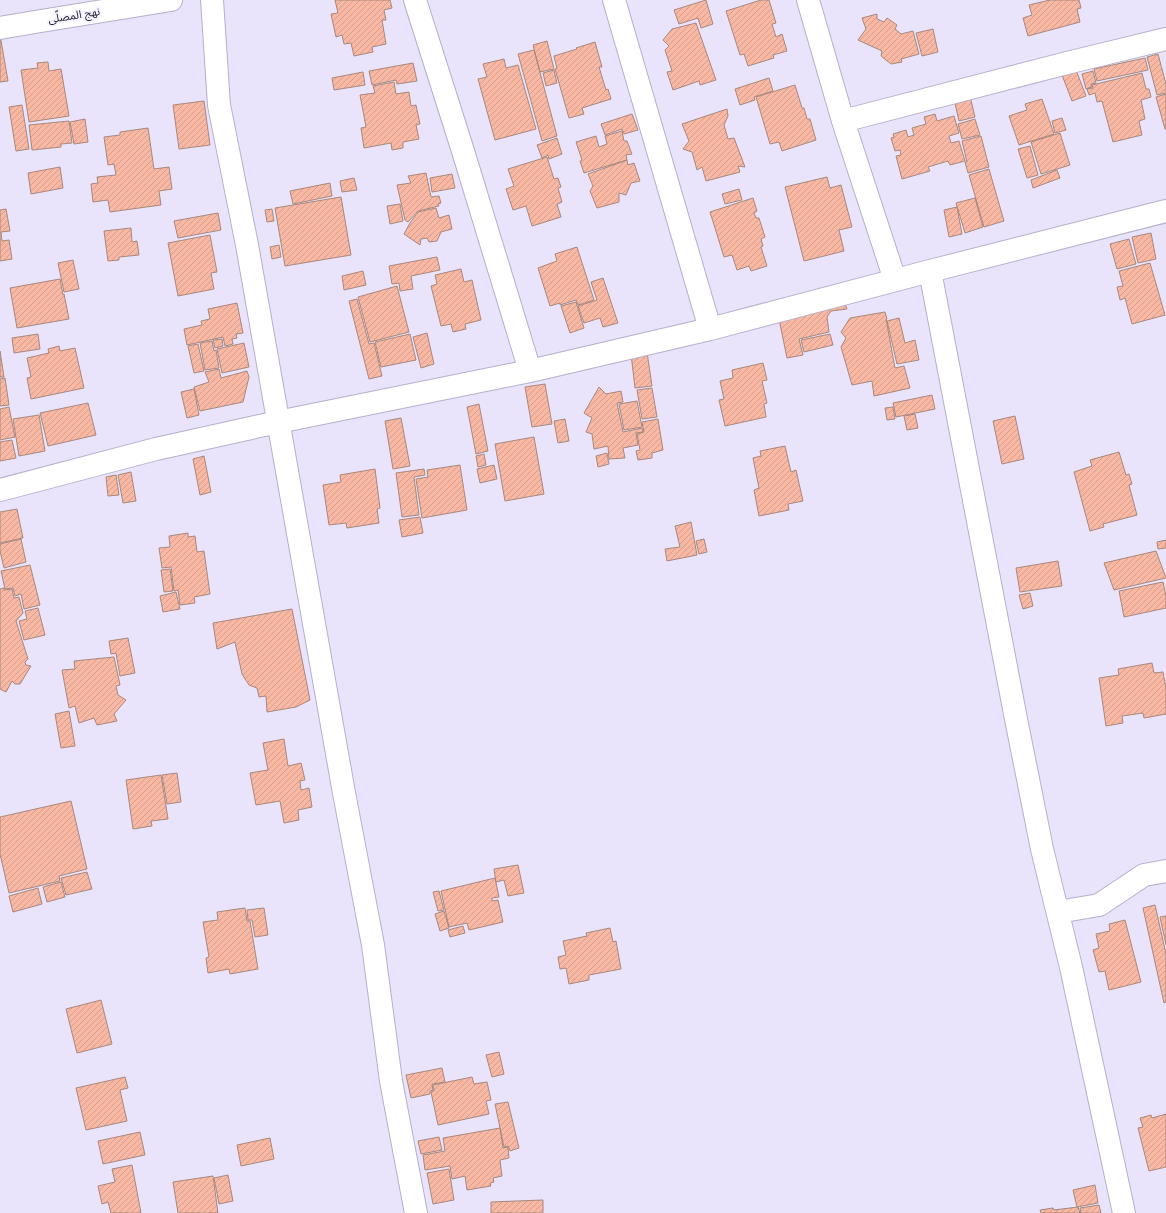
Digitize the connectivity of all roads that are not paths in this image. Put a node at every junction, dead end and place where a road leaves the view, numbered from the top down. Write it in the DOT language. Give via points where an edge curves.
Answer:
graph roads {
  1 [pos="172,0"];
  2 [pos="212,0"];
  3 [pos="415,0"];
  4 [pos="614,0"];
  5 [pos="808,0"];
  6 [pos="0,28"];
  7 [pos="1166,39"];
  8 [pos="843,121"];
  9 [pos="1166,211"];
  10 [pos="930,270"];
  11 [pos="895,280"];
  12 [pos="710,329"];
  13 [pos="530,371"];
  14 [pos="278,422"];
  15 [pos="0,490"];
  16 [pos="1166,871"];
  17 [pos="1058,912"];
  18 [pos="416,1213"];
  19 [pos="1124,1213"];
  1 -- 6 [label="street, نهج المصلّى"];
  2 -- 14 [label="street" via="219,104"];
  3 -- 13 [label="street"];
  4 -- 12 [label="street"];
  5 -- 8 [label="street"];
  7 -- 8 [label="street"];
  8 -- 11 [label="street"];
  9 -- 10 [label="street"];
  10 -- 11 [label="street"];
  10 -- 17 [label="street" via="1017,727"];
  11 -- 12 [label="street"];
  12 -- 13 [label="street"];
  13 -- 14 [label="street"];
  14 -- 15 [label="street" via="156,449"];
  14 -- 18 [label="street" via="373,945 391,1081"];
  16 -- 17 [label="street" via="1144,875 1099,905"];
  17 -- 19 [label="street"];
}
